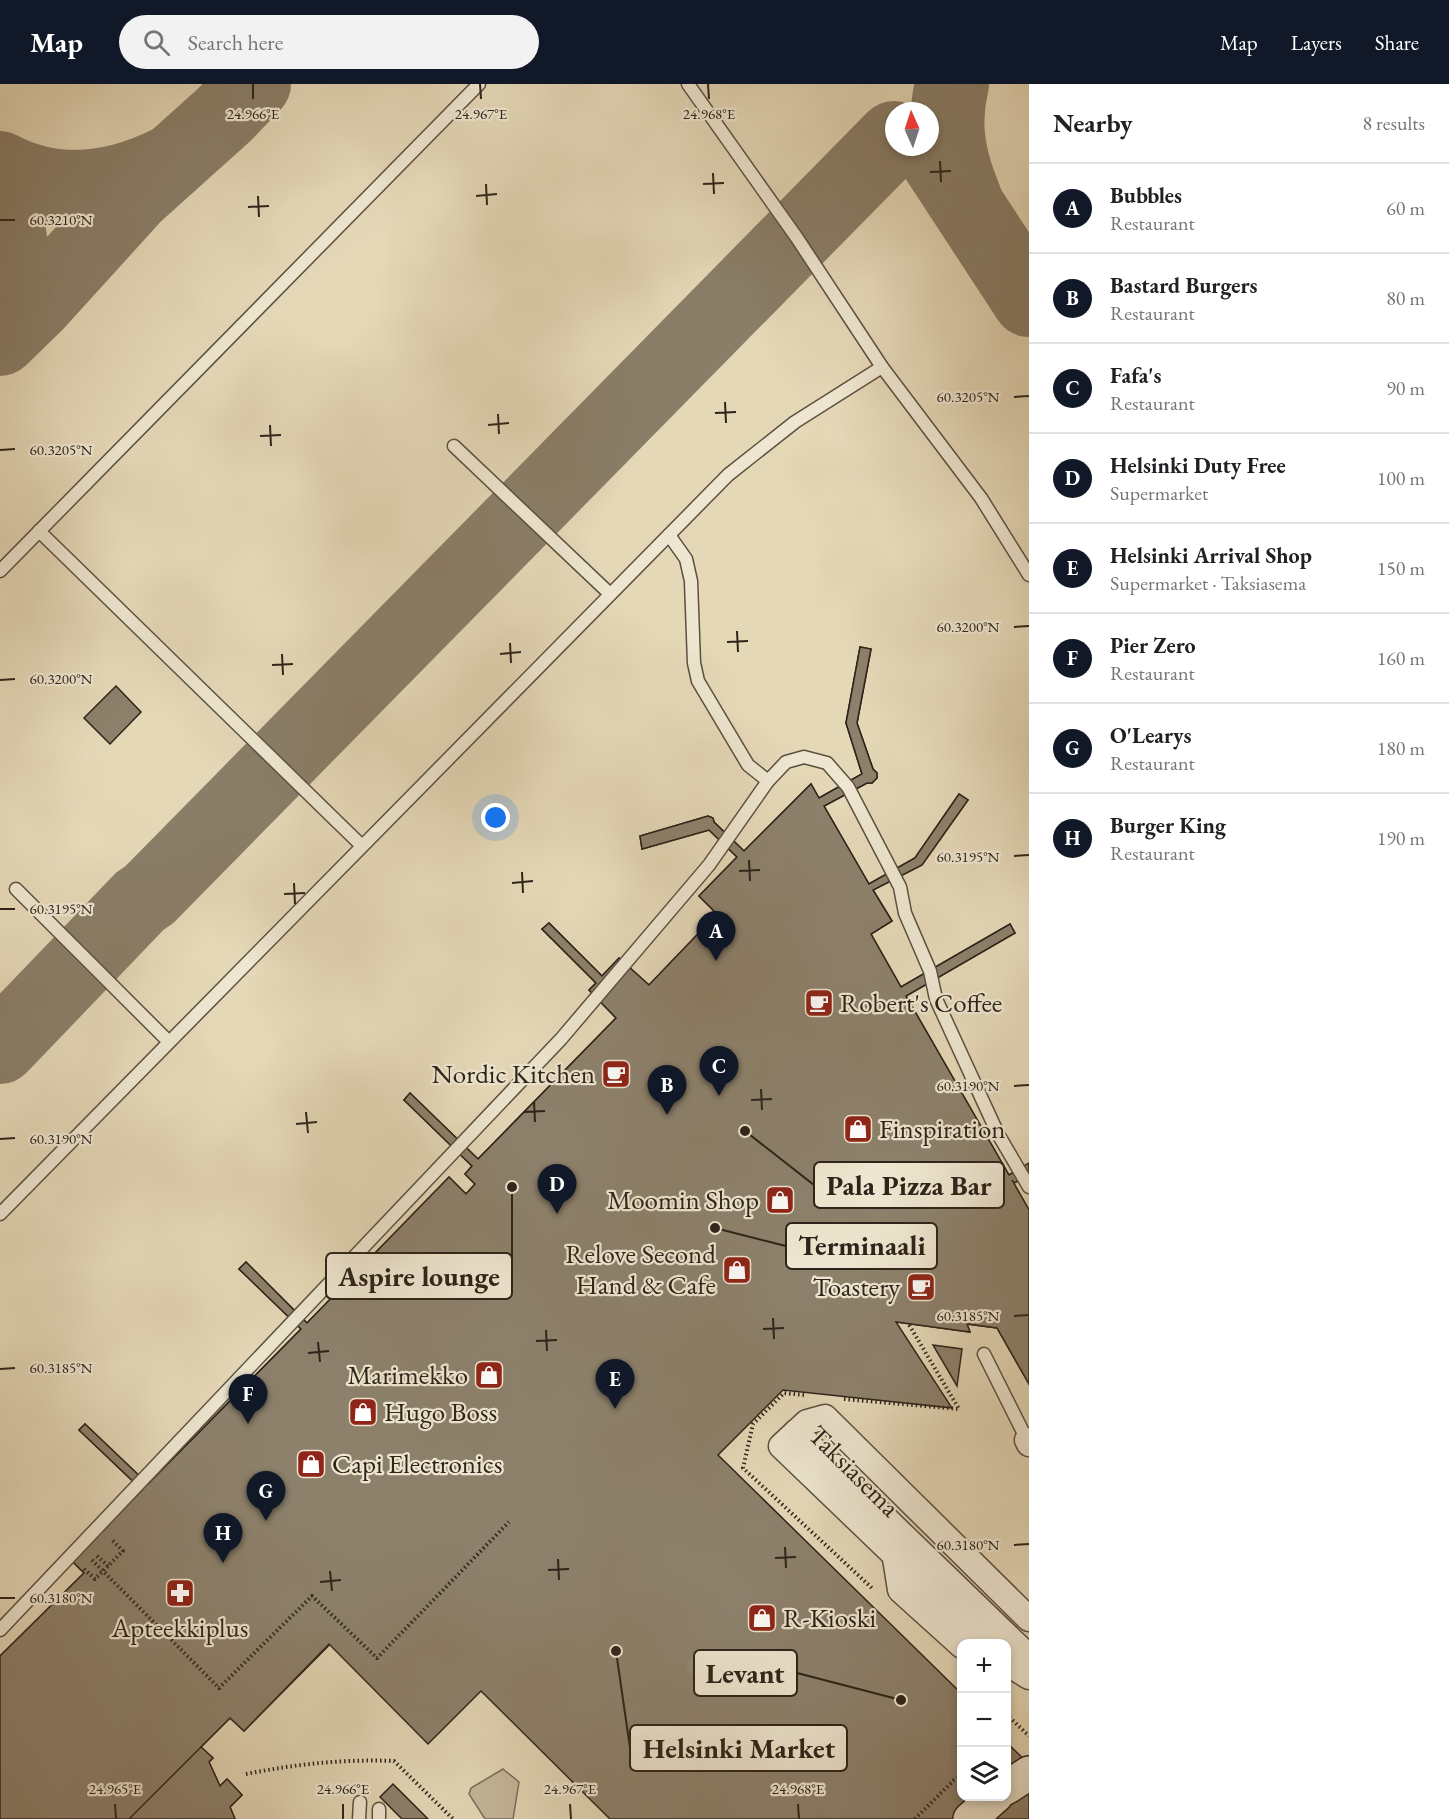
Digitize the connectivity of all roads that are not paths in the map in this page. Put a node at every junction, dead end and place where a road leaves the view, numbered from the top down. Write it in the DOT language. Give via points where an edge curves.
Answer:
graph roads {
  1 [pos="479,84"];
  2 [pos="688,84"];
  3 [pos="882,367"];
  4 [pos="454,446"];
  5 [pos="39,531"];
  6 [pos="669,535"];
  7 [pos="0,571"];
  8 [pos="1029,575"];
  9 [pos="610,594"];
  10 [pos="768,782"];
  11 [pos="362,846"];
  12 [pos="16,889"];
  13 [pos="170,1042"];
  14 [pos="1029,1187"];
  15 [pos="0,1214"];
  16 [pos="984,1354"];
  17 [pos="1028,1442"];
  18 [pos="910,1533"];
  19 [pos="1029,1619"];
  20 [pos="0,1630"];
  21 [pos="1029,1634"];
  22 [pos="984,1639"];
  23 [pos="957,1641"];
  24 [pos="1018,1667"];
  25 [pos="1029,1773"];
  26 [pos="1011,1785"];
  27 [pos="991,1801"];
  28 [pos="360,1802"];
  29 [pos="358,1819"];
  30 [pos="970,1819"];
  1 -- 5 [label="lane"];
  2 -- 3 [label="lane"];
  3 -- 6 [label="lane" via="759,448"];
  3 -- 8 [label="lane" via="981,498"];
  4 -- 9 [label="lane"];
  5 -- 7 [label="lane"];
  5 -- 11 [label="lane"];
  6 -- 9 [label="lane"];
  6 -- 10 [label="lane" via="686,559 691,581 698,681 748,765"];
  9 -- 11 [label="lane"];
  10 -- 14 [label="lane" via="786,762 804,757 827,763 848,787 900,888 936,999 998,1134"];
  10 -- 20 [label="lane" via="709,865 561,1039"];
  11 -- 13 [label="lane"];
  12 -- 13 [label="lane"];
  13 -- 15 [label="lane"];
  16 -- 17 [label="lane"];
  18 -- 18 [label="street, Taksiasema" via="825,1417 801,1427 781,1446"];
  18 -- 19 [label="street, Taksiasema"];
  18 -- 21 [label="street, Taksiasema"];
  18 -- 22 [label="street, Taksiasema"];
  18 -- 23 [label="street, Taksiasema" via="900,1590"];
  18 -- 24 [label="street, Taksiasema"];
  25 -- 26 [label="main road"];
  27 -- 30 [label="main road"];
  28 -- 29 [label="lane"];
}
